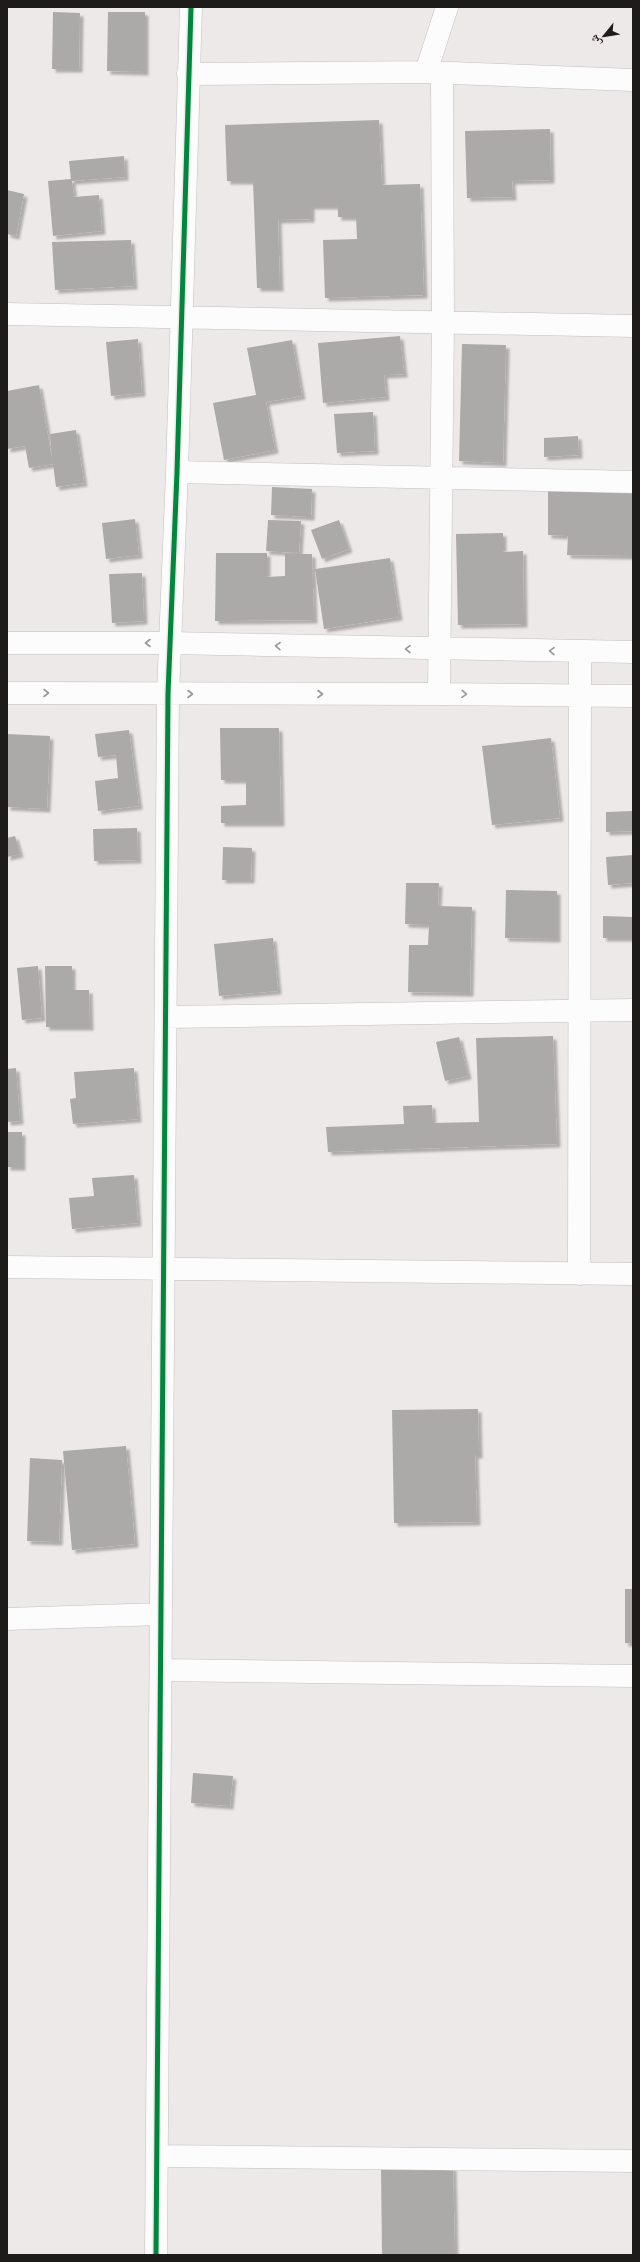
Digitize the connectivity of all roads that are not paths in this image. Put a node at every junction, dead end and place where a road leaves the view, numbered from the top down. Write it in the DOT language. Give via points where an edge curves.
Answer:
graph roads {
  1 [pos="191,7"];
  2 [pos="447,7"];
  3 [pos="434,72"];
  4 [pos="188,74"];
  5 [pos="633,80"];
  6 [pos="7,314"];
  7 [pos="180,317"];
  8 [pos="443,322"];
  9 [pos="633,326"];
  10 [pos="177,472"];
  11 [pos="442,478"];
  12 [pos="633,482"];
  13 [pos="7,643"];
  14 [pos="170,643"];
  15 [pos="438,649"];
  16 [pos="580,652"];
  17 [pos="633,652"];
  18 [pos="7,693"];
  19 [pos="168,694"];
  20 [pos="439,694"];
  21 [pos="580,696"];
  22 [pos="633,696"];
  23 [pos="633,1010"];
  24 [pos="578,1011"];
  25 [pos="166,1017"];
  26 [pos="7,1267"];
  27 [pos="164,1269"];
  28 [pos="579,1274"];
  29 [pos="633,1274"];
  30 [pos="161,1614"];
  31 [pos="7,1619"];
  32 [pos="161,1670"];
  33 [pos="633,1676"];
  34 [pos="157,2156"];
  35 [pos="633,2161"];
  36 [pos="156,2255"];
  1 -- 4 [label="street"];
  2 -- 3 [label="street"];
  3 -- 4 [label="street"];
  3 -- 5 [label="street"];
  3 -- 8 [label="street"];
  4 -- 7 [label="street"];
  6 -- 7 [label="street"];
  7 -- 8 [label="street"];
  7 -- 10 [label="street"];
  8 -- 9 [label="street"];
  8 -- 11 [label="street"];
  10 -- 11 [label="street"];
  10 -- 14 [label="street"];
  11 -- 12 [label="street"];
  11 -- 15 [label="street"];
  14 -- 13 [label="street, one-way"];
  15 -- 14 [label="street, one-way"];
  14 -- 19 [label="street"];
  16 -- 15 [label="street, one-way"];
  15 -- 20 [label="street"];
  16 -- 17 [label="street"];
  16 -- 21 [label="street"];
  18 -- 19 [label="street, one-way"];
  19 -- 20 [label="street, one-way"];
  19 -- 25 [label="street"];
  20 -- 21 [label="street, one-way"];
  21 -- 22 [label="street"];
  21 -- 24 [label="street"];
  23 -- 24 [label="street"];
  24 -- 25 [label="street"];
  24 -- 28 [label="street"];
  25 -- 27 [label="street"];
  26 -- 27 [label="street"];
  27 -- 28 [label="street"];
  27 -- 30 [label="street"];
  28 -- 29 [label="street"];
  30 -- 31 [label="street"];
  30 -- 32 [label="street"];
  32 -- 33 [label="street"];
  32 -- 34 [label="street"];
  34 -- 35 [label="street"];
  34 -- 36 [label="street"];
}
